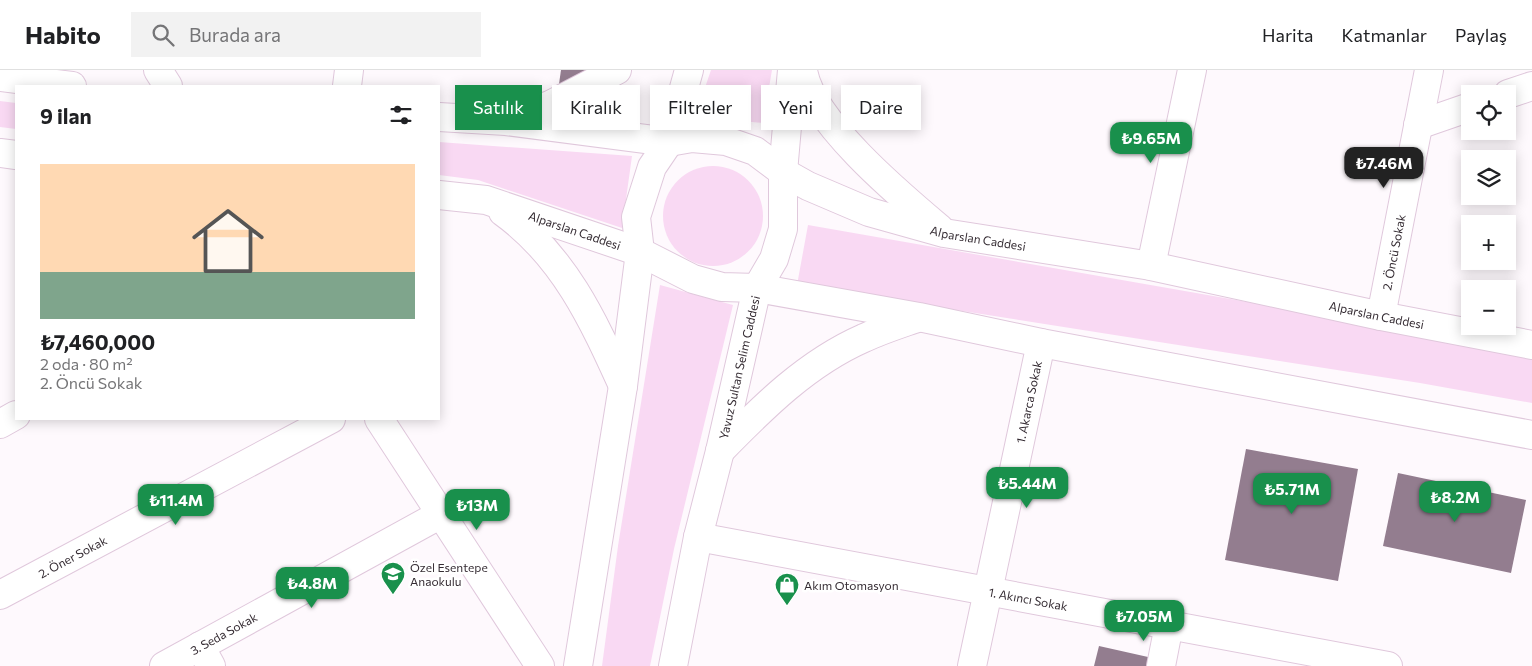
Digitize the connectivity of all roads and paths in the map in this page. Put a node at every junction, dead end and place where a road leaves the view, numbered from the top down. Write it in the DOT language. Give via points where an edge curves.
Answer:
graph roads {
  1 [pos="158,70"];
  2 [pos="349,70"];
  3 [pos="618,70"];
  4 [pos="688,70"];
  5 [pos="792,70"];
  6 [pos="803,70"];
  7 [pos="1192,70"];
  8 [pos="1429,70"];
  9 [pos="0,77"];
  10 [pos="64,85"];
  11 [pos="167,85"];
  12 [pos="347,85"];
  13 [pos="1532,86"];
  14 [pos="1516,91"];
  15 [pos="542,108"];
  16 [pos="1461,110"];
  17 [pos="440,117"];
  18 [pos="455,118"];
  19 [pos="1418,125"];
  20 [pos="542,126"];
  21 [pos="669,142"];
  22 [pos="0,154"];
  23 [pos="15,155"];
  24 [pos="783,172"];
  25 [pos="440,195"];
  26 [pos="486,200"];
  27 [pos="944,233"];
  28 [pos="640,252"];
  29 [pos="1151,266"];
  30 [pos="757,288"];
  31 [pos="1381,316"];
  32 [pos="919,317"];
  33 [pos="1041,343"];
  34 [pos="1532,345"];
  35 [pos="623,386"];
  36 [pos="15,416"];
  37 [pos="329,420"];
  38 [pos="380,420"];
  39 [pos="0,424"];
  40 [pos="1532,435"];
  41 [pos="720,451"];
  42 [pos="441,514"];
  43 [pos="698,537"];
  44 [pos="988,591"];
  45 [pos="0,595"];
  46 [pos="1169,625"];
  47 [pos="205,656"];
  48 [pos="1361,664"];
  49 [pos="164,666"];
  50 [pos="540,666"];
  51 [pos="578,666"];
  52 [pos="672,666"];
  53 [pos="972,666"];
  54 [pos="1161,666"];
  55 [pos="1388,666"];
  1 -- 11 [label="main road"];
  2 -- 12 [label="main road"];
  3 -- 15 [label="main road"];
  4 -- 21 [label="main road"];
  5 -- 24 [label="main road, Yavuz Sultan Selim Caddesi"];
  6 -- 27 [label="main road" via="819,107 862,159"];
  7 -- 29 [label="main road"];
  8 -- 19 [label="main road, 2. Öncü Sokak"];
  9 -- 10 [label="main road"];
  13 -- 14 [label="main road"];
  16 -- 19 [label="main road"];
  17 -- 18 [label="main road, Alparslan Caddesi"];
  19 -- 31 [label="main road, 2. Öncü Sokak"];
  20 -- 21 [label="main road, Alparslan Caddesi"];
  21 -- 24 [label="main road, Alparslan Caddesi" via="692,138 726,141 755,151"];
  21 -- 28 [label="main road" via="652,166 636,217"];
  22 -- 23 [label="main road"];
  24 -- 27 [label="main road, Alparslan Caddesi" via="868,212"];
  24 -- 30 [label="main road, Yavuz Sultan Selim Caddesi" via="782,229 774,259"];
  25 -- 26 [label="main road, Alparslan Caddesi"];
  26 -- 28 [label="main road, Alparslan Caddesi"];
  26 -- 35 [label="main road" via="520,225 550,255 572,284 598,330"];
  27 -- 29 [label="main road, Alparslan Caddesi"];
  28 -- 30 [label="main road, Alparslan Caddesi" via="693,279 722,286"];
  28 -- 35 [label="main road"];
  29 -- 31 [label="main road, Alparslan Caddesi"];
  30 -- 32 [label="main road, Alparslan Caddesi"];
  30 -- 41 [label="main road, Yavuz Sultan Selim Caddesi"];
  31 -- 34 [label="main road, Alparslan Caddesi"];
  32 -- 33 [label="main road, Alparslan Caddesi"];
  32 -- 41 [label="main road" via="863,338 823,360 754,415"];
  33 -- 40 [label="main road, Alparslan Caddesi"];
  33 -- 44 [label="main road, 1. Akarca Sokak"];
  35 -- 51 [label="main road"];
  36 -- 39 [label="main road"];
  37 -- 45 [label="main road, 2. Öner Sokak"];
  38 -- 42 [label="main road"];
  41 -- 43 [label="main road, Yavuz Sultan Selim Caddesi"];
  42 -- 47 [label="main road, 3. Seda Sokak"];
  42 -- 50 [label="main road"];
  43 -- 44 [label="main road, 1. Akıncı Sokak"];
  43 -- 52 [label="main road, Yavuz Sultan Selim Caddesi"];
  44 -- 46 [label="main road, 1. Akıncı Sokak"];
  44 -- 53 [label="main road, 1. Akarca Sokak"];
  46 -- 48 [label="main road, 1. Akıncı Sokak"];
  46 -- 54 [label="main road"];
  47 -- 49 [label="main road, 3. Seda Sokak"];
  48 -- 55 [label="main road, 1. Akıncı Sokak"];
}
